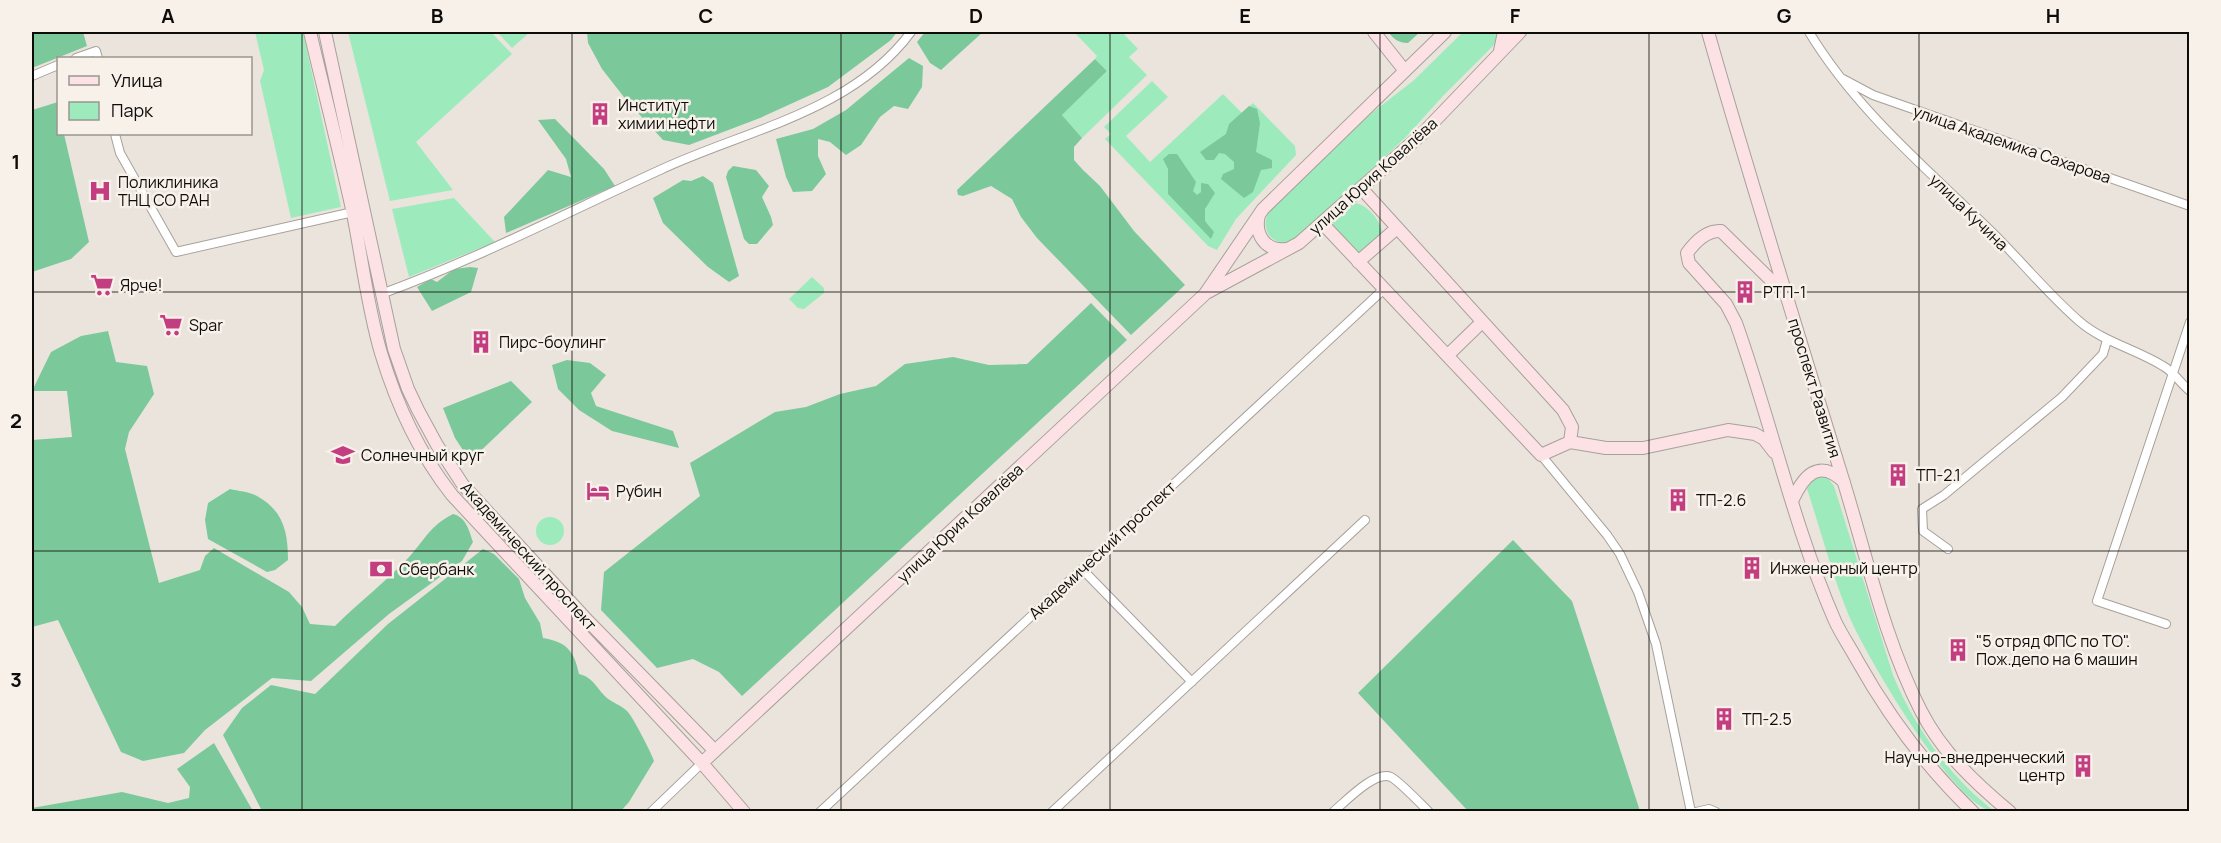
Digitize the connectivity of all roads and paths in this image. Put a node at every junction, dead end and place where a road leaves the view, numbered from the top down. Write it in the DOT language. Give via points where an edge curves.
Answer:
graph roads {
  1 [pos="310,32"];
  2 [pos="324,32"];
  3 [pos="911,32"];
  4 [pos="1374,32"];
  5 [pos="1445,32"];
  6 [pos="1503,32"];
  7 [pos="1520,32"];
  8 [pos="1708,32"];
  9 [pos="1809,32"];
  10 [pos="1499,52"];
  11 [pos="57,65"];
  12 [pos="1405,71"];
  13 [pos="32,76"];
  14 [pos="1838,76"];
  15 [pos="1873,95"];
  16 [pos="1862,105"];
  17 [pos="116,135"];
  18 [pos="1361,188"];
  19 [pos="2190,206"];
  20 [pos="1263,209"];
  21 [pos="358,211"];
  22 [pos="1322,223"];
  23 [pos="1397,228"];
  24 [pos="1291,248"];
  25 [pos="1358,262"];
  26 [pos="1384,289"];
  27 [pos="381,294"];
  28 [pos="1205,294"];
  29 [pos="1785,294"];
  30 [pos="1482,322"];
  31 [pos="2190,322"];
  32 [pos="2107,340"];
  33 [pos="1448,355"];
  34 [pos="2172,372"];
  35 [pos="2190,390"];
  36 [pos="1570,442"];
  37 [pos="1540,455"];
  38 [pos="1780,463"];
  39 [pos="1845,483"];
  40 [pos="463,485"];
  41 [pos="452,495"];
  42 [pos="1792,501"];
  43 [pos="1365,520"];
  44 [pos="1948,549"];
  45 [pos="1082,569"];
  46 [pos="588,621"];
  47 [pos="2166,624"];
  48 [pos="578,631"];
  49 [pos="1192,682"];
  50 [pos="715,751"];
  51 [pos="702,763"];
  52 [pos="651,812"];
  53 [pos="744,812"];
  54 [pos="820,812"];
  55 [pos="1052,812"];
  56 [pos="1333,812"];
  57 [pos="1429,812"];
  58 [pos="1690,812"];
  59 [pos="1696,812"];
  60 [pos="1716,812"];
  61 [pos="1973,812"];
  62 [pos="2010,812"];
  1 -- 21 [label="main road, Академический проспект"];
  2 -- 21 [label="main road, Академический проспект"];
  3 -- 27 [label="street" via="873,71 837,96"];
  4 -- 12 [label="main road"];
  5 -- 12 [label="main road, улица Юрия Ковалёва"];
  6 -- 10 [label="main road"];
  7 -- 10 [label="main road, улица Юрия Ковалёва"];
  8 -- 29 [label="main road, проспект Развития"];
  9 -- 14 [label="street, улица Кучина"];
  10 -- 18 [label="main road, улица Юрия Ковалёва" via="1423,133"];
  11 -- 13 [label="street"];
  12 -- 20 [label="main road, улица Юрия Ковалёва"];
  14 -- 15 [label="street, улица Академика Сахарова"];
  14 -- 16 [label="street, улица Кучина"];
  15 -- 16 [label="street" via="1863,97"];
  15 -- 19 [label="street, улица Академика Сахарова"];
  16 -- 32 [label="street, улица Кучина" via="2080,322"];
  17 -- 21 [label="street" via="120,153 176,252"];
  18 -- 22 [label="main road, улица Юрия Ковалёва"];
  18 -- 23 [label="main road"];
  20 -- 24 [label="main road" via="1257,230 1264,242 1276,249"];
  20 -- 28 [label="main road, улица Юрия Ковалёва"];
  21 -- 27 [label="main road, Академический проспект"];
  21 -- 41 [label="main road, Академический проспект" via="380,352 411,431"];
  22 -- 24 [label="main road, улица Юрия Ковалёва"];
  22 -- 25 [label="main road"];
  23 -- 25 [label="main road"];
  23 -- 30 [label="main road"];
  24 -- 28 [label="main road, улица Юрия Ковалёва"];
  25 -- 26 [label="main road"];
  26 -- 33 [label="main road"];
  26 -- 45 [label="street, Академический проспект"];
  27 -- 40 [label="main road, Академический проспект" via="408,389"];
  28 -- 50 [label="main road, улица Юрия Ковалёва"];
  29 -- 38 [label="main road" via="1721,231 1708,233 1687,253 1689,262 1726,304 1736,323"];
  29 -- 39 [label="main road, проспект Развития"];
  30 -- 33 [label="main road"];
  30 -- 36 [label="main road" via="1563,410 1572,427"];
  31 -- 34 [label="street"];
  32 -- 34 [label="street, улица Кучина"];
  32 -- 44 [label="street" via="2103,354 2062,397 1922,509 1923,531"];
  33 -- 37 [label="main road"];
  34 -- 35 [label="street, улица Кучина"];
  34 -- 47 [label="street" via="2097,601"];
  36 -- 37 [label="main road"];
  36 -- 38 [label="main road" via="1606,448 1643,448 1741,430 1764,439"];
  37 -- 58 [label="street" via="1607,535 1638,592 1656,644"];
  38 -- 42 [label="main road"];
  39 -- 42 [label="main road, проспект Развития" via="1828,471 1814,471 1802,481"];
  39 -- 62 [label="main road, проспект Развития" via="1883,614 1921,711 1969,777"];
  40 -- 41 [label="main road"];
  40 -- 46 [label="main road, Академический проспект"];
  41 -- 48 [label="main road, Академический проспект"];
  42 -- 61 [label="main road" via="1836,623 1873,689 1908,741"];
  43 -- 49 [label="street"];
  45 -- 49 [label="street"];
  45 -- 54 [label="street, Академический проспект"];
  46 -- 48 [label="main road"];
  46 -- 50 [label="main road, Академический проспект"];
  48 -- 51 [label="main road, Академический проспект"];
  49 -- 55 [label="street"];
  50 -- 51 [label="main road"];
  51 -- 52 [label="street"];
  51 -- 53 [label="main road, Академический проспект"];
  56 -- 57 [label="street" via="1380,776 1391,777"];
  59 -- 60 [label="street"];
}
